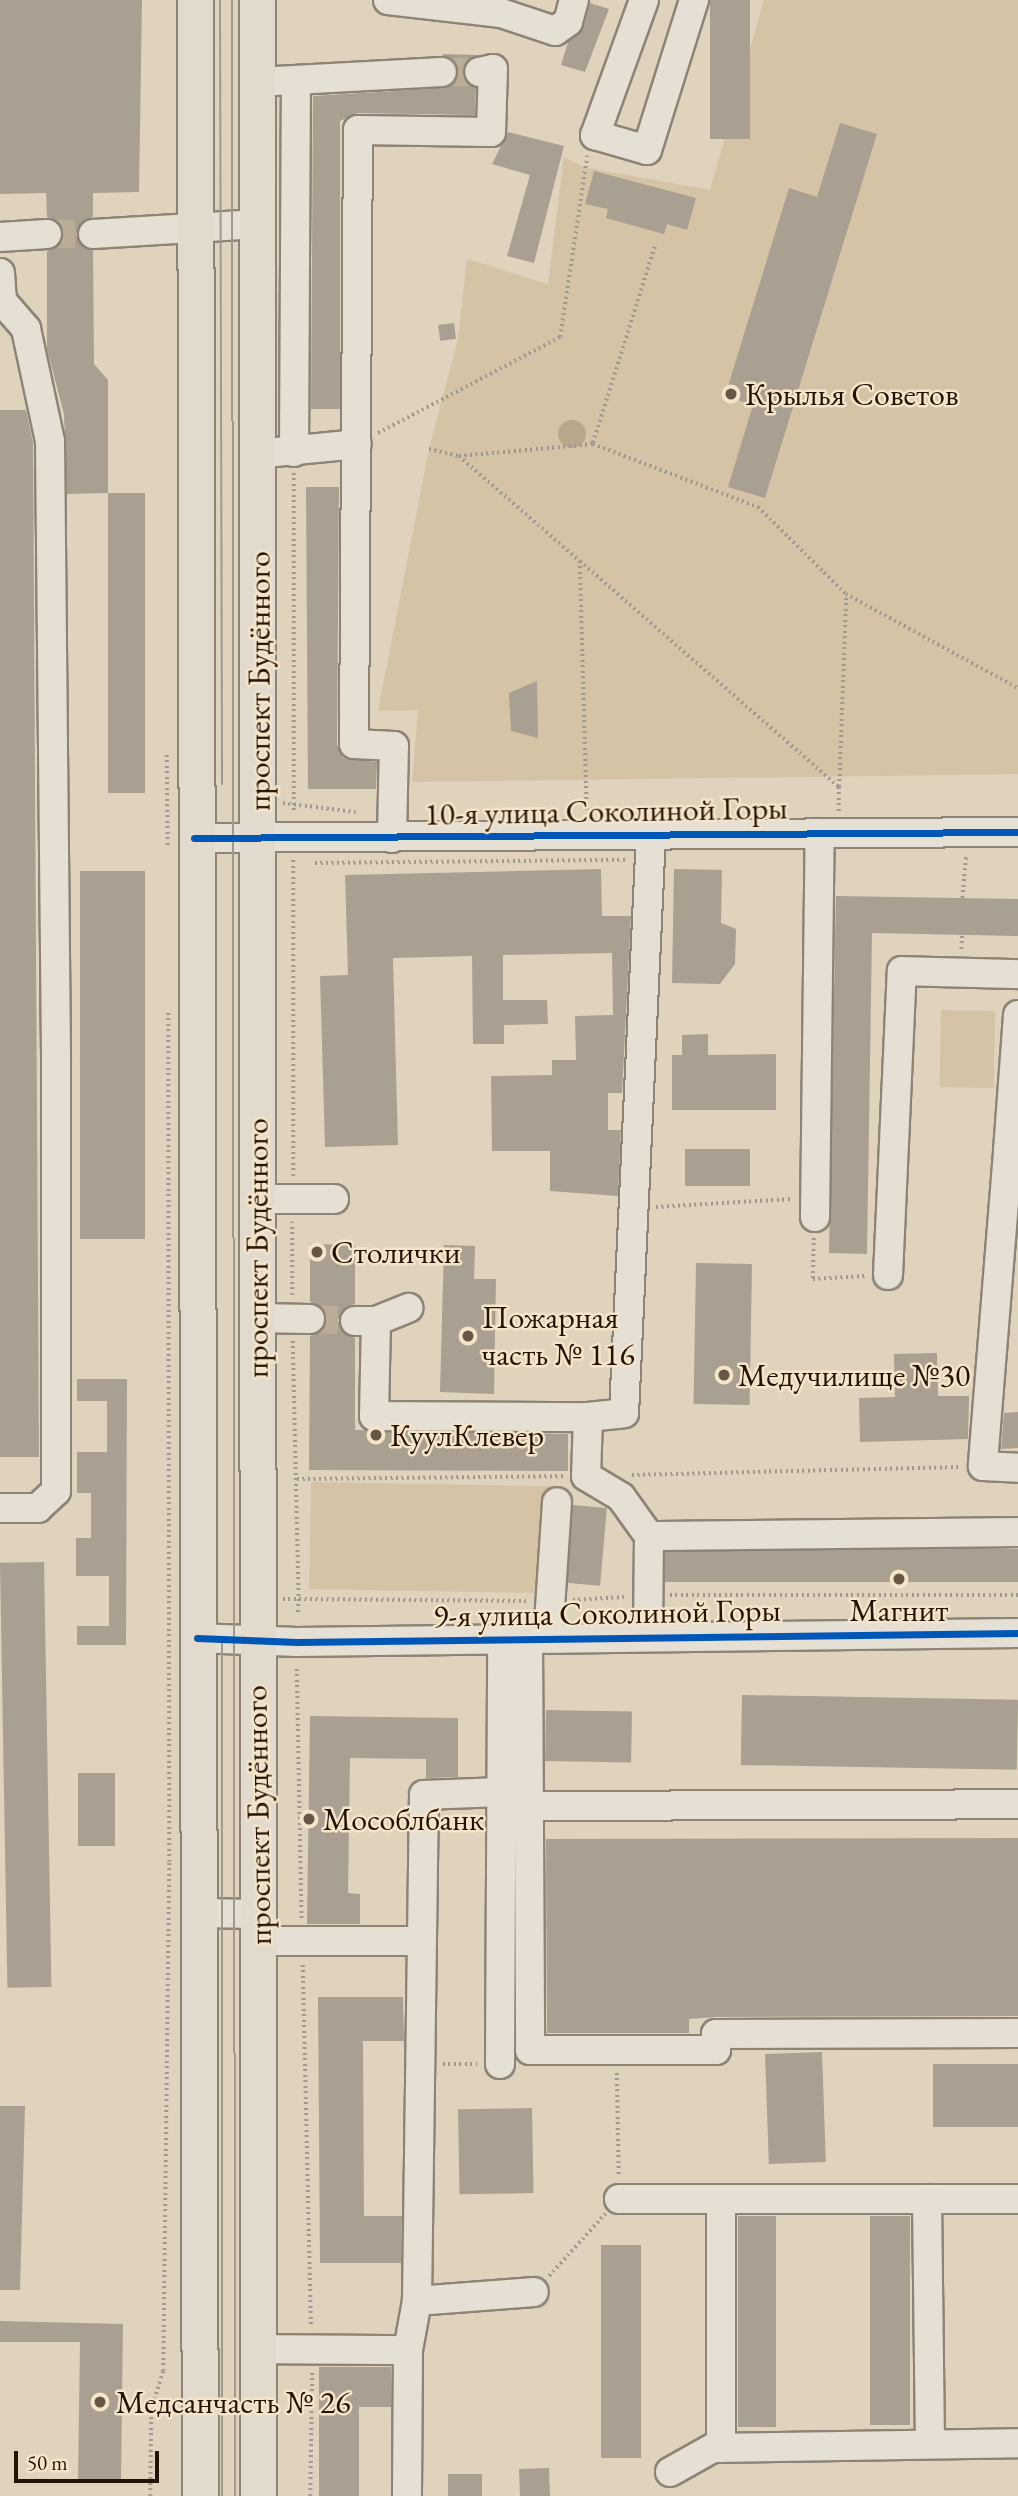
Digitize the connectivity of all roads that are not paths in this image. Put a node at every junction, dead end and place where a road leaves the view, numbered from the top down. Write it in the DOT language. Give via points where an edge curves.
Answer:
graph roads {
  1 [pos="195,0"];
  2 [pos="257,0"];
  3 [pos="388,0"];
  4 [pos="574,0"];
  5 [pos="643,0"];
  6 [pos="694,0"];
  7 [pos="442,72"];
  8 [pos="479,72"];
  9 [pos="296,80"];
  10 [pos="257,82"];
  11 [pos="258,224"];
  12 [pos="195,225"];
  13 [pos="47,234"];
  14 [pos="93,234"];
  15 [pos="0,237"];
  16 [pos="0,273"];
  17 [pos="357,444"];
  18 [pos="259,452"];
  19 [pos="294,452"];
  20 [pos="830,825"];
  21 [pos="1018,832"];
  22 [pos="651,835"];
  23 [pos="194,838"];
  24 [pos="260,838"];
  25 [pos="392,839"];
  26 [pos="1018,974"];
  27 [pos="1018,1015"];
  28 [pos="1013,1152"];
  29 [pos="257,1199"];
  30 [pos="334,1199"];
  31 [pos="815,1207"];
  32 [pos="888,1275"];
  33 [pos="409,1308"];
  34 [pos="257,1318"];
  35 [pos="301,1319"];
  36 [pos="588,1417"];
  37 [pos="1018,1468"];
  38 [pos="557,1502"];
  39 [pos="0,1508"];
  40 [pos="1018,1532"];
  41 [pos="649,1536"];
  42 [pos="1018,1633"];
  43 [pos="648,1637"];
  44 [pos="197,1638"];
  45 [pos="526,1638"];
  46 [pos="256,1640"];
  47 [pos="501,1792"];
  48 [pos="1018,1804"];
  49 [pos="529,1806"];
  50 [pos="198,1913"];
  51 [pos="261,1927"];
  52 [pos="421,1941"];
  53 [pos="1018,2033"];
  54 [pos="500,2064"];
  55 [pos="619,2199"];
  56 [pos="721,2199"];
  57 [pos="927,2199"];
  58 [pos="1018,2199"];
  59 [pos="534,2292"];
  60 [pos="417,2301"];
  61 [pos="258,2349"];
  62 [pos="408,2350"];
  63 [pos="1018,2443"];
  64 [pos="930,2444"];
  65 [pos="721,2448"];
  66 [pos="670,2472"];
  67 [pos="200,2496"];
  68 [pos="258,2496"];
  69 [pos="407,2496"];
  1 -- 12 [label="main road, проспект Будённого"];
  2 -- 10 [label="main road, проспект Будённого"];
  3 -- 4 [label="street" via="501,13 555,31 568,22"];
  5 -- 6 [label="street" via="594,135 647,150"];
  7 -- 9 [label="street"];
  8 -- 17 [label="street" via="493,69 491,132 358,130"];
  9 -- 10 [label="street"];
  9 -- 19 [label="street"];
  10 -- 11 [label="main road, проспект Будённого"];
  11 -- 12 [label="street"];
  11 -- 18 [label="main road, проспект Будённого"];
  12 -- 14 [label="street" via="168,233"];
  12 -- 23 [label="main road, проспект Будённого"];
  13 -- 15 [label="street"];
  16 -- 39 [label="street" via="2,302 26,330 50,441 56,1491 38,1508"];
  17 -- 19 [label="street"];
  17 -- 25 [label="street" via="354,744 394,746"];
  18 -- 19 [label="street"];
  18 -- 24 [label="main road, проспект Будённого"];
  20 -- 21 [label="street, 10-я улица Соколиной Горы"];
  20 -- 22 [label="street, 10-я улица Соколиной Горы"];
  20 -- 31 [label="street"];
  22 -- 25 [label="street, 10-я улица Соколиной Горы"];
  22 -- 36 [label="street" via="629,1209 624,1413"];
  23 -- 24 [label="street, 10-я улица Соколиной Горы"];
  23 -- 44 [label="main road, проспект Будённого"];
  24 -- 25 [label="street, 10-я улица Соколиной Горы"];
  24 -- 29 [label="main road, проспект Будённого"];
  26 -- 32 [label="street" via="902,971"];
  27 -- 28 [label="street"];
  28 -- 37 [label="street" via="984,1365 983,1466"];
  29 -- 30 [label="street"];
  29 -- 34 [label="main road, проспект Будённого"];
  33 -- 36 [label="street" via="366,1321 374,1416"];
  34 -- 35 [label="street"];
  34 -- 46 [label="main road, проспект Будённого"];
  36 -- 41 [label="street" via="586,1476 621,1497"];
  38 -- 45 [label="street"];
  40 -- 41 [label="street"];
  41 -- 43 [label="street"];
  42 -- 43 [label="street, 9-я улица Соколиной Горы"];
  43 -- 45 [label="street, 9-я улица Соколиной Горы"];
  44 -- 46 [label="street, 9-я улица Соколиной Горы"];
  44 -- 50 [label="main road, проспект Будённого"];
  45 -- 46 [label="street, 9-я улица Соколиной Горы"];
  45 -- 47 [label="street"];
  45 -- 49 [label="street"];
  46 -- 51 [label="main road, проспект Будённого"];
  47 -- 52 [label="street" via="424,1795"];
  47 -- 54 [label="street"];
  48 -- 49 [label="street"];
  49 -- 53 [label="street" via="530,2050 716,2050 716,2034"];
  50 -- 51 [label="street"];
  50 -- 67 [label="main road, проспект Будённого"];
  51 -- 52 [label="street" via="302,1941"];
  51 -- 61 [label="main road, проспект Будённого"];
  52 -- 60 [label="street"];
  55 -- 56 [label="street"];
  56 -- 57 [label="street"];
  56 -- 65 [label="street"];
  57 -- 58 [label="street"];
  57 -- 64 [label="street"];
  59 -- 60 [label="street"];
  60 -- 62 [label="street"];
  61 -- 62 [label="street"];
  61 -- 68 [label="main road, проспект Будённого"];
  62 -- 69 [label="street"];
  63 -- 64 [label="street"];
  64 -- 65 [label="street"];
  65 -- 66 [label="street"];
}
